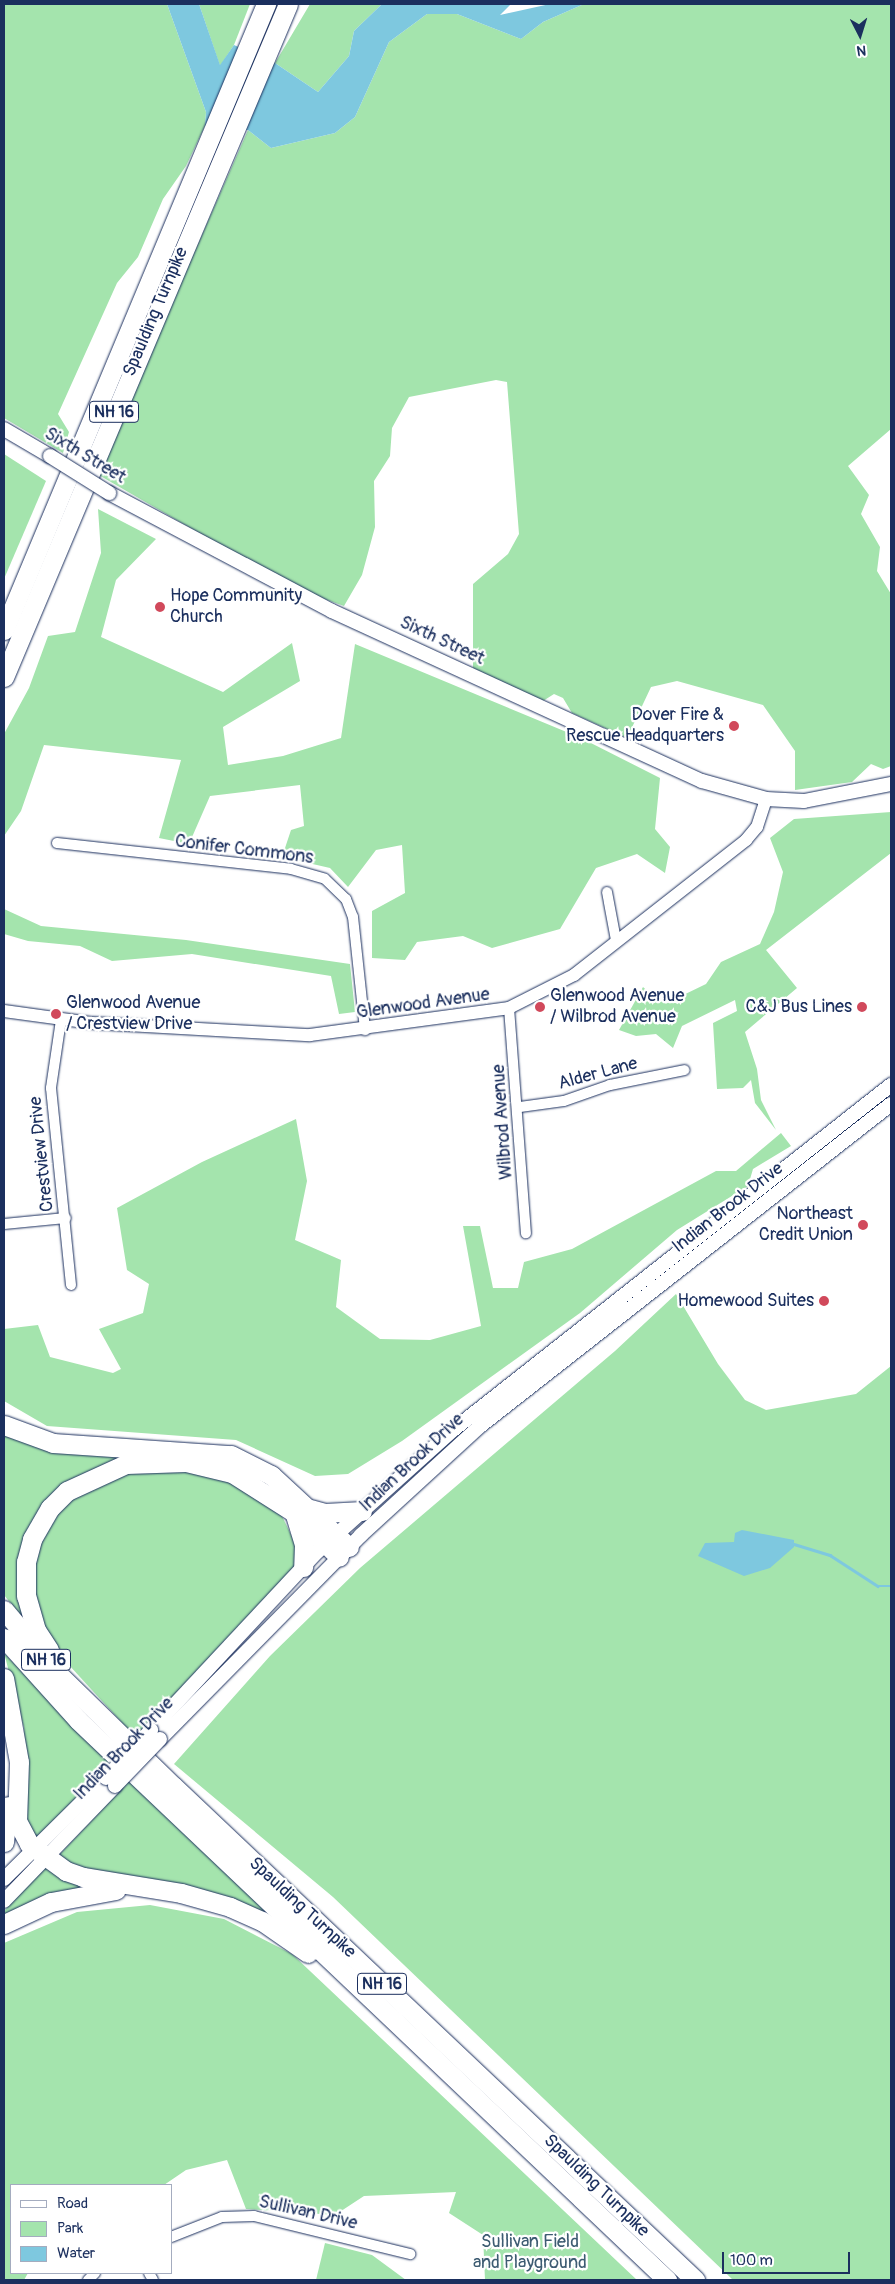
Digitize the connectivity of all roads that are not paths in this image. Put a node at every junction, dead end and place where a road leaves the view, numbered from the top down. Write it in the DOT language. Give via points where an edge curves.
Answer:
graph roads {
  1 [pos="266,4"];
  2 [pos="288,4"];
  3 [pos="4,429"];
  4 [pos="4,630"];
  5 [pos="4,677"];
  6 [pos="891,784"];
  7 [pos="766,799"];
  8 [pos="57,843"];
  9 [pos="607,892"];
  10 [pos="616,940"];
  11 [pos="509,1008"];
  12 [pos="4,1011"];
  13 [pos="61,1020"];
  14 [pos="365,1030"];
  15 [pos="685,1070"];
  16 [pos="891,1085"];
  17 [pos="873,1100"];
  18 [pos="520,1107"];
  19 [pos="889,1111"];
  20 [pos="66,1218"];
  21 [pos="4,1224"];
  22 [pos="526,1233"];
  23 [pos="71,1285"];
  24 [pos="4,1425"];
  25 [pos="302,1511"];
  26 [pos="362,1511"];
  27 [pos="338,1546"];
  28 [pos="303,1567"];
  29 [pos="4,1610"];
  30 [pos="4,1638"];
  31 [pos="4,1678"];
  32 [pos="92,1707"];
  33 [pos="156,1734"];
  34 [pos="16,1751"];
  35 [pos="4,1842"];
  36 [pos="41,1853"];
  37 [pos="4,1879"];
  38 [pos="144,1887"];
  39 [pos="4,1901"];
  40 [pos="4,1924"];
  41 [pos="369,1997"];
  42 [pos="172,2237"];
  43 [pos="410,2254"];
  44 [pos="667,2280"];
  45 [pos="695,2280"];
  1 -- 4 [label="highway, Spaulding Turnpike / NH 16"];
  2 -- 5 [label="highway, Spaulding Turnpike / NH 16"];
  3 -- 7 [label="main road, Sixth Street, bridge" via="109,493 332,611 702,781"];
  6 -- 7 [label="main road, Sixth Street" via="828,799"];
  7 -- 10 [label="street, Glenwood Avenue" via="753,833"];
  8 -- 14 [label="street, Conifer Commons" via="291,869 325,879 346,899 353,917"];
  9 -- 10 [label="street"];
  10 -- 11 [label="street, Glenwood Avenue" via="552,990"];
  11 -- 14 [label="street, Glenwood Avenue"];
  11 -- 18 [label="street, Wilbrod Avenue"];
  12 -- 13 [label="street, Glenwood Avenue"];
  13 -- 14 [label="street, Glenwood Avenue" via="289,1034"];
  13 -- 20 [label="street, Crestview Drive" via="51,1088"];
  15 -- 18 [label="street, Alder Lane" via="610,1085 564,1101"];
  16 -- 17 [label="main road, Indian Brook Drive"];
  17 -- 19 [label="street"];
  17 -- 26 [label="main road, Indian Brook Drive" via="453,1430"];
  18 -- 22 [label="street, Wilbrod Avenue"];
  19 -- 27 [label="main road, Indian Brook Drive" via="510,1400"];
  20 -- 21 [label="street"];
  20 -- 23 [label="street, Crestview Drive"];
  24 -- 25 [label="highway" via="53,1443 231,1455 271,1474"];
  25 -- 26 [label="highway"];
  25 -- 27 [label="highway"];
  25 -- 28 [label="highway"];
  25 -- 32 [label="highway" via="232,1473 173,1461 126,1464 98,1473 58,1499 30,1544 26,1596 42,1640"];
  26 -- 27 [label="main road, Indian Brook Drive"];
  27 -- 28 [label="main road, Indian Brook Drive"];
  27 -- 33 [label="main road, Indian Brook Drive"];
  28 -- 33 [label="main road, Indian Brook Drive"];
  29 -- 32 [label="highway, Spaulding Turnpike / NH 16"];
  30 -- 41 [label="highway, Spaulding Turnpike / NH 16" via="78,1720"];
  31 -- 34 [label="highway"];
  32 -- 45 [label="highway, Spaulding Turnpike / NH 16"];
  33 -- 36 [label="main road, Indian Brook Drive, bridge"];
  34 -- 35 [label="highway" via="11,1762"];
  34 -- 36 [label="highway" via="17,1821 22,1835"];
  36 -- 37 [label="main road, Indian Brook Drive"];
  36 -- 38 [label="highway" via="83,1877"];
  36 -- 39 [label="main road, Indian Brook Drive"];
  38 -- 40 [label="highway" via="65,1897"];
  38 -- 41 [label="highway" via="201,1897 256,1918"];
  41 -- 44 [label="highway, Spaulding Turnpike / NH 16"];
  42 -- 43 [label="street, Sullivan Drive" via="222,2217 254,2216"];
}
